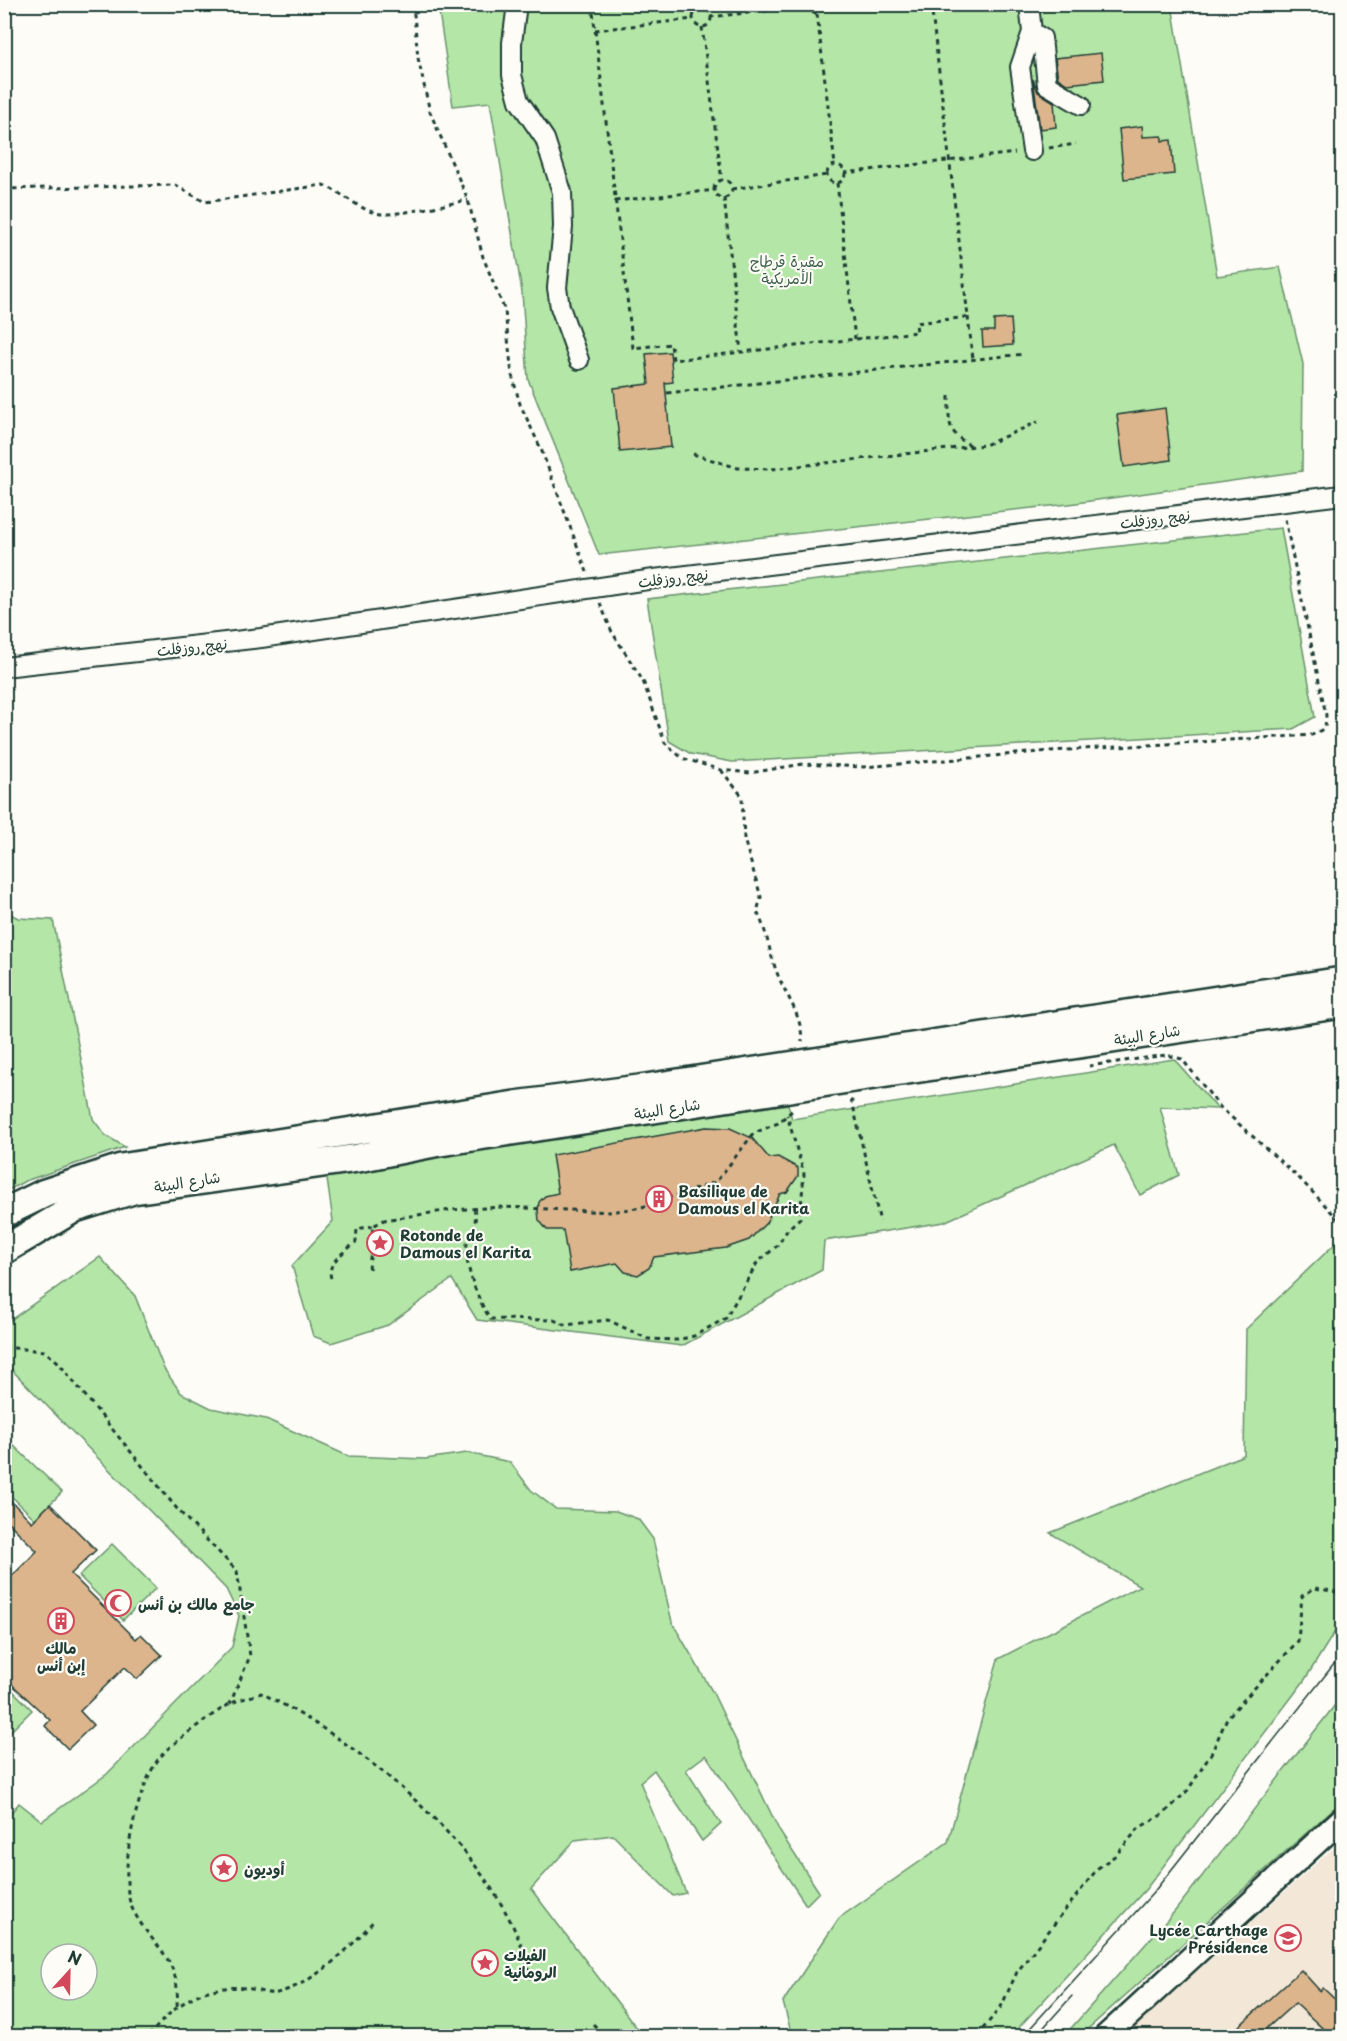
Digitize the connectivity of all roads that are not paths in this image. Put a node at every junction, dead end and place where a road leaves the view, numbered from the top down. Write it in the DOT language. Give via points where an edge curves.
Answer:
graph roads {
  1 [pos="517,4"];
  2 [pos="1029,4"];
  3 [pos="1032,32"];
  4 [pos="1081,105"];
  5 [pos="1032,151"];
  6 [pos="579,360"];
  7 [pos="1342,495"];
  8 [pos="4,667"];
  9 [pos="1342,981"];
  10 [pos="1342,1005"];
  11 [pos="4,1213"];
  12 [pos="4,1250"];
  13 [pos="1342,1819"];
  14 [pos="1106,2037"];
  1 -- 6 [label="street" via="512,75 519,101 548,147 562,192 557,288"];
  2 -- 3 [label="street"];
  3 -- 4 [label="street" via="1042,38 1047,85"];
  3 -- 5 [label="street" via="1020,67"];
  7 -- 8 [label="street, نهج روزفلت" via="594,588 261,638"];
  9 -- 11 [label="highway, شارع البيئة" via="121,1168 45,1192"];
  10 -- 12 [label="highway, شارع البيئة" via="838,1091 434,1143 358,1158 132,1190 75,1208"];
  13 -- 14 [label="main road"];
}
